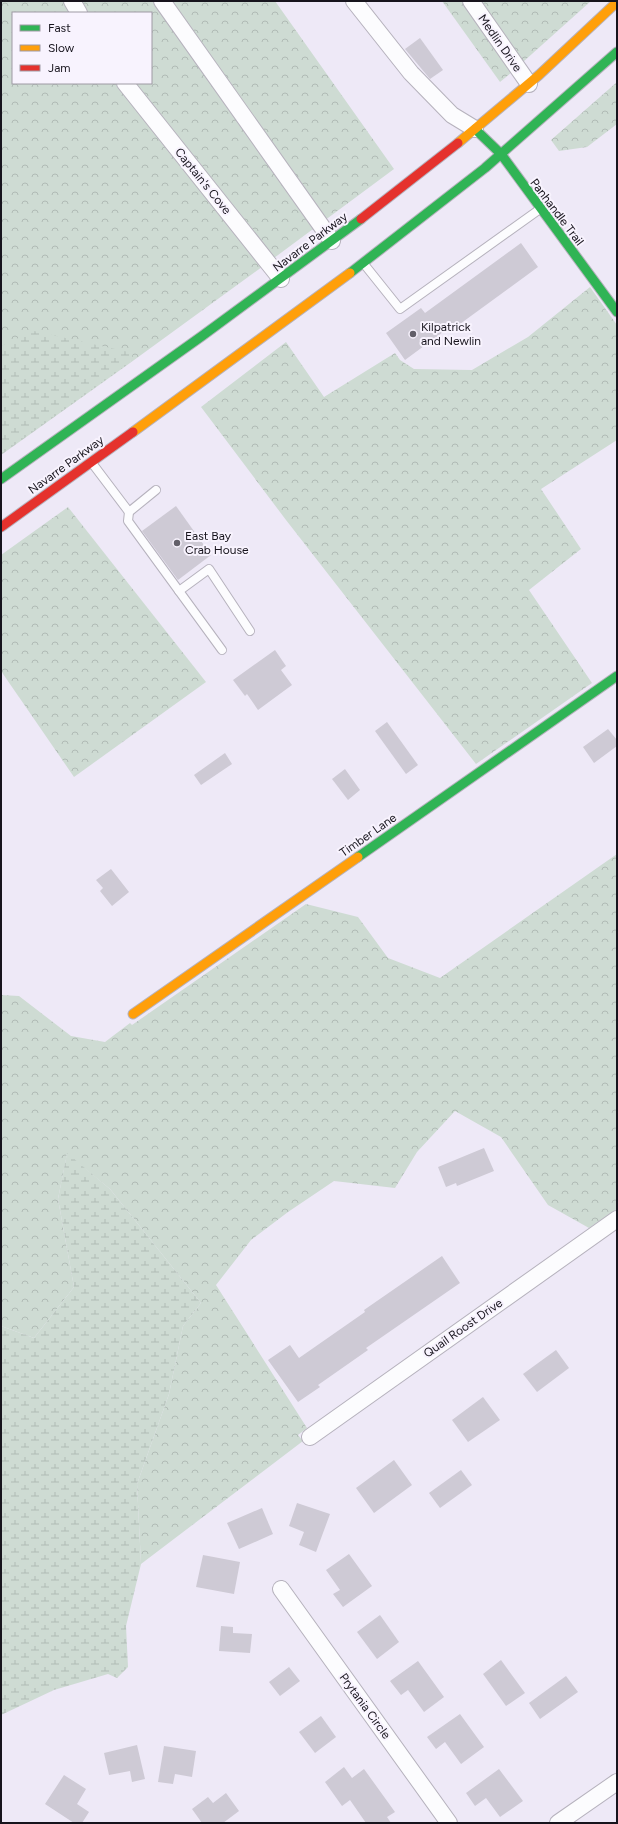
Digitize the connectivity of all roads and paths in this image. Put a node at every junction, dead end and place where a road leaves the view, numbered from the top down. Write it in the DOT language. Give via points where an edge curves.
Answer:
graph roads {
  1 [pos="72,1"];
  2 [pos="162,1"];
  3 [pos="354,1"];
  4 [pos="471,1"];
  5 [pos="617,2"];
  6 [pos="78,12"];
  7 [pos="617,47"];
  8 [pos="617,52"];
  9 [pos="601,66"];
  10 [pos="126,84"];
  11 [pos="529,84"];
  12 [pos="475,129"];
  13 [pos="501,154"];
  14 [pos="540,209"];
  15 [pos="332,241"];
  16 [pos="364,263"];
  17 [pos="281,279"];
  18 [pos="617,312"];
  19 [pos="92,462"];
  20 [pos="1,479"];
  21 [pos="156,490"];
  22 [pos="128,512"];
  23 [pos="1,527"];
  24 [pos="179,591"];
  25 [pos="250,631"];
  26 [pos="222,650"];
  27 [pos="617,676"];
  28 [pos="133,1014"];
  29 [pos="617,1219"];
  30 [pos="310,1437"];
  31 [pos="281,1589"];
  32 [pos="617,1782"];
  33 [pos="449,1823"];
  34 [pos="558,1823"];
  1 -- 6 [label="street"];
  2 -- 15 [label="street"];
  3 -- 12 [label="street" via="411,73 452,115"];
  4 -- 11 [label="street, Medlin Drive"];
  5 -- 11 [label="main road, Navarre Parkway"];
  7 -- 9 [label="main road"];
  8 -- 9 [label="main road, Navarre Parkway"];
  9 -- 13 [label="main road, Navarre Parkway"];
  10 -- 17 [label="street, Captain's Cove"];
  11 -- 12 [label="main road, Navarre Parkway"];
  12 -- 13 [label="main road, Panhandle Trail"];
  12 -- 15 [label="main road, Navarre Parkway"];
  13 -- 14 [label="main road, Panhandle Trail"];
  13 -- 16 [label="main road, Navarre Parkway"];
  14 -- 16 [label="lane" via="400,309"];
  14 -- 18 [label="main road, Panhandle Trail"];
  15 -- 17 [label="main road, Navarre Parkway"];
  16 -- 19 [label="main road, Navarre Parkway"];
  17 -- 20 [label="main road, Navarre Parkway"];
  19 -- 22 [label="lane"];
  19 -- 23 [label="main road, Navarre Parkway"];
  21 -- 22 [label="lane"];
  22 -- 24 [label="lane" via="128,521"];
  24 -- 25 [label="lane" via="209,569"];
  24 -- 26 [label="lane"];
  27 -- 28 [label="main road, Timber Lane"];
  29 -- 30 [label="street, Quail Roost Drive"];
  31 -- 33 [label="street, Prytania Circle"];
  32 -- 34 [label="street"];
}
